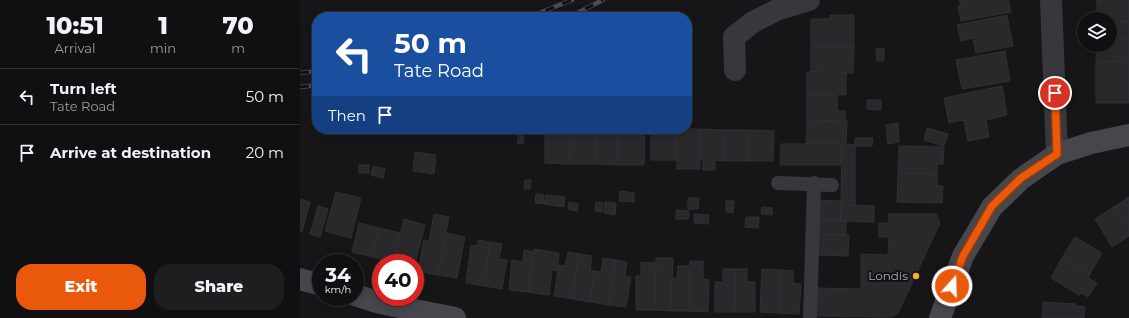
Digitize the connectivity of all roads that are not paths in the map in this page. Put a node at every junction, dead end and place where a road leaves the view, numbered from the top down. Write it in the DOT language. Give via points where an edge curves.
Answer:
graph roads {
  1 [pos="809,0"];
  2 [pos="1051,0"];
  3 [pos="735,70"];
  4 [pos="1129,135"];
  5 [pos="1057,154"];
  6 [pos="778,183"];
  7 [pos="814,183"];
  8 [pos="832,185"];
  9 [pos="300,279"];
  10 [pos="312,282"];
  11 [pos="364,298"];
  12 [pos="455,318"];
  13 [pos="810,318"];
  14 [pos="940,318"];
  1 -- 3 [label="street" via="778,9 753,22 734,37"];
  2 -- 5 [label="street"];
  4 -- 5 [label="street"];
  5 -- 14 [label="street" via="1021,178 992,206 963,256"];
  6 -- 7 [label="lane"];
  7 -- 8 [label="lane"];
  7 -- 13 [label="lane"];
  9 -- 10 [label="street"];
  11 -- 12 [label="street"];
}
